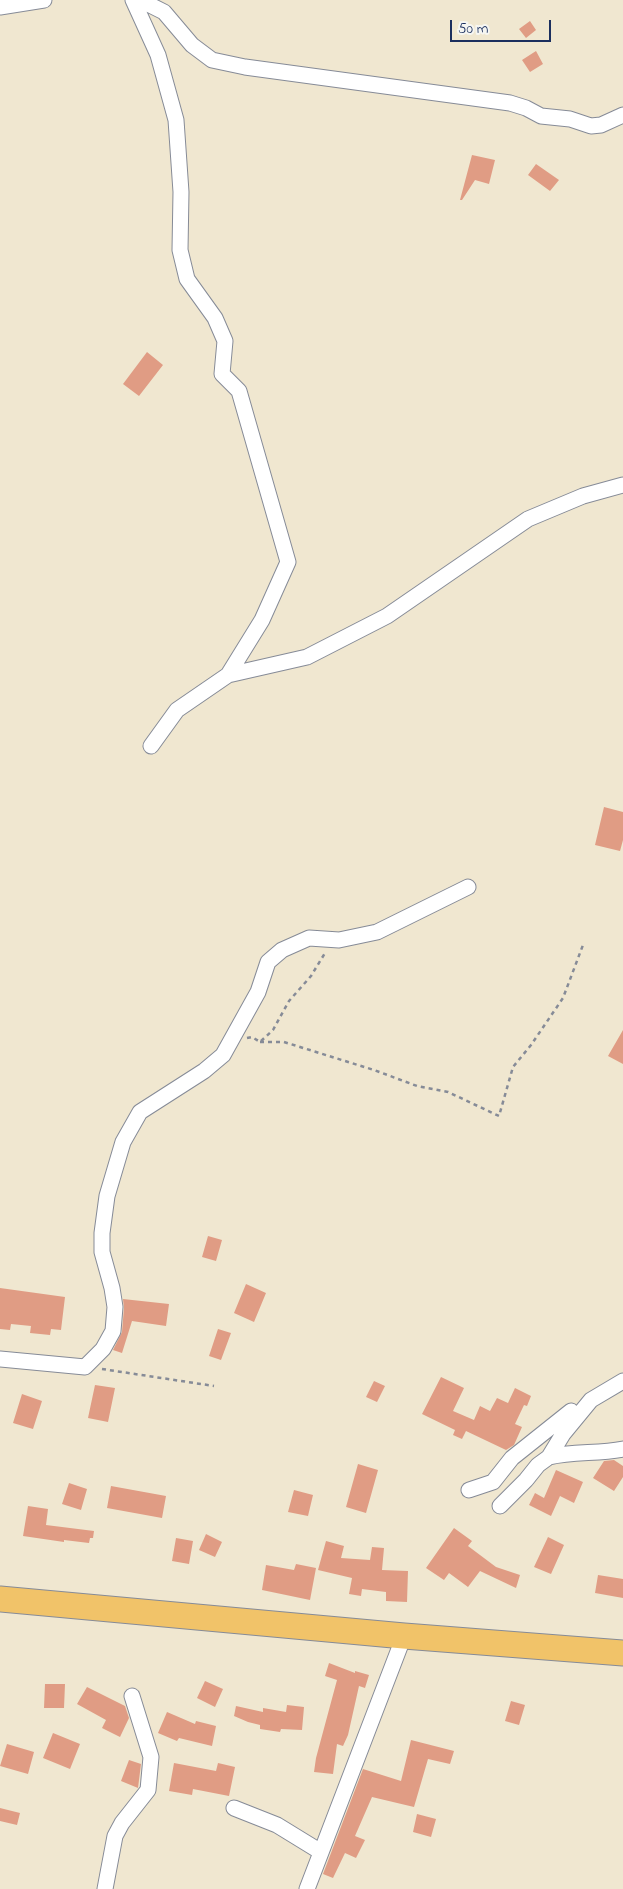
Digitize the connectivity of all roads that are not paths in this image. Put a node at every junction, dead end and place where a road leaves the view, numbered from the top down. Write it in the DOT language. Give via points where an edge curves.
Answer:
graph roads {
  1 [pos="44,0"];
  2 [pos="134,0"];
  3 [pos="140,0"];
  4 [pos="0,7"];
  5 [pos="623,115"];
  6 [pos="623,485"];
  7 [pos="228,675"];
  8 [pos="151,746"];
  9 [pos="468,887"];
  10 [pos="0,1359"];
  11 [pos="623,1381"];
  12 [pos="605,1391"];
  13 [pos="623,1449"];
  14 [pos="549,1457"];
  15 [pos="469,1490"];
  16 [pos="500,1506"];
  17 [pos="0,1599"];
  18 [pos="404,1636"];
  19 [pos="622,1652"];
  20 [pos="132,1696"];
  21 [pos="234,1808"];
  22 [pos="321,1852"];
  23 [pos="105,1889"];
  24 [pos="307,1889"];
  1 -- 4 [label="street"];
  2 -- 7 [label="street" via="158,55 176,120 181,192 180,250 187,279 215,318 224,341 222,374 239,391 288,562 262,620"];
  3 -- 5 [label="street" via="164,12 192,45 212,60 236,66 503,102 541,116 570,119 590,126 601,125"];
  6 -- 7 [label="street" via="583,496 528,519 387,616 307,657"];
  7 -- 8 [label="street" via="177,710"];
  9 -- 10 [label="street" via="377,932 339,940 309,938 282,950 268,962 258,992 223,1055 140,1112 123,1142 107,1196 102,1233 102,1252 115,1307 113,1331 104,1349 85,1367"];
  11 -- 12 [label="street"];
  12 -- 14 [label="street" via="591,1400"];
  12 -- 15 [label="street" via="587,1394 575,1408 512,1458 493,1482"];
  13 -- 14 [label="street"];
  14 -- 16 [label="street"];
  17 -- 18 [label="main road"];
  18 -- 19 [label="main road"];
  18 -- 22 [label="street"];
  20 -- 23 [label="street" via="151,1757 148,1790 115,1836"];
  21 -- 22 [label="street" via="277,1825"];
  22 -- 24 [label="street"];
}
